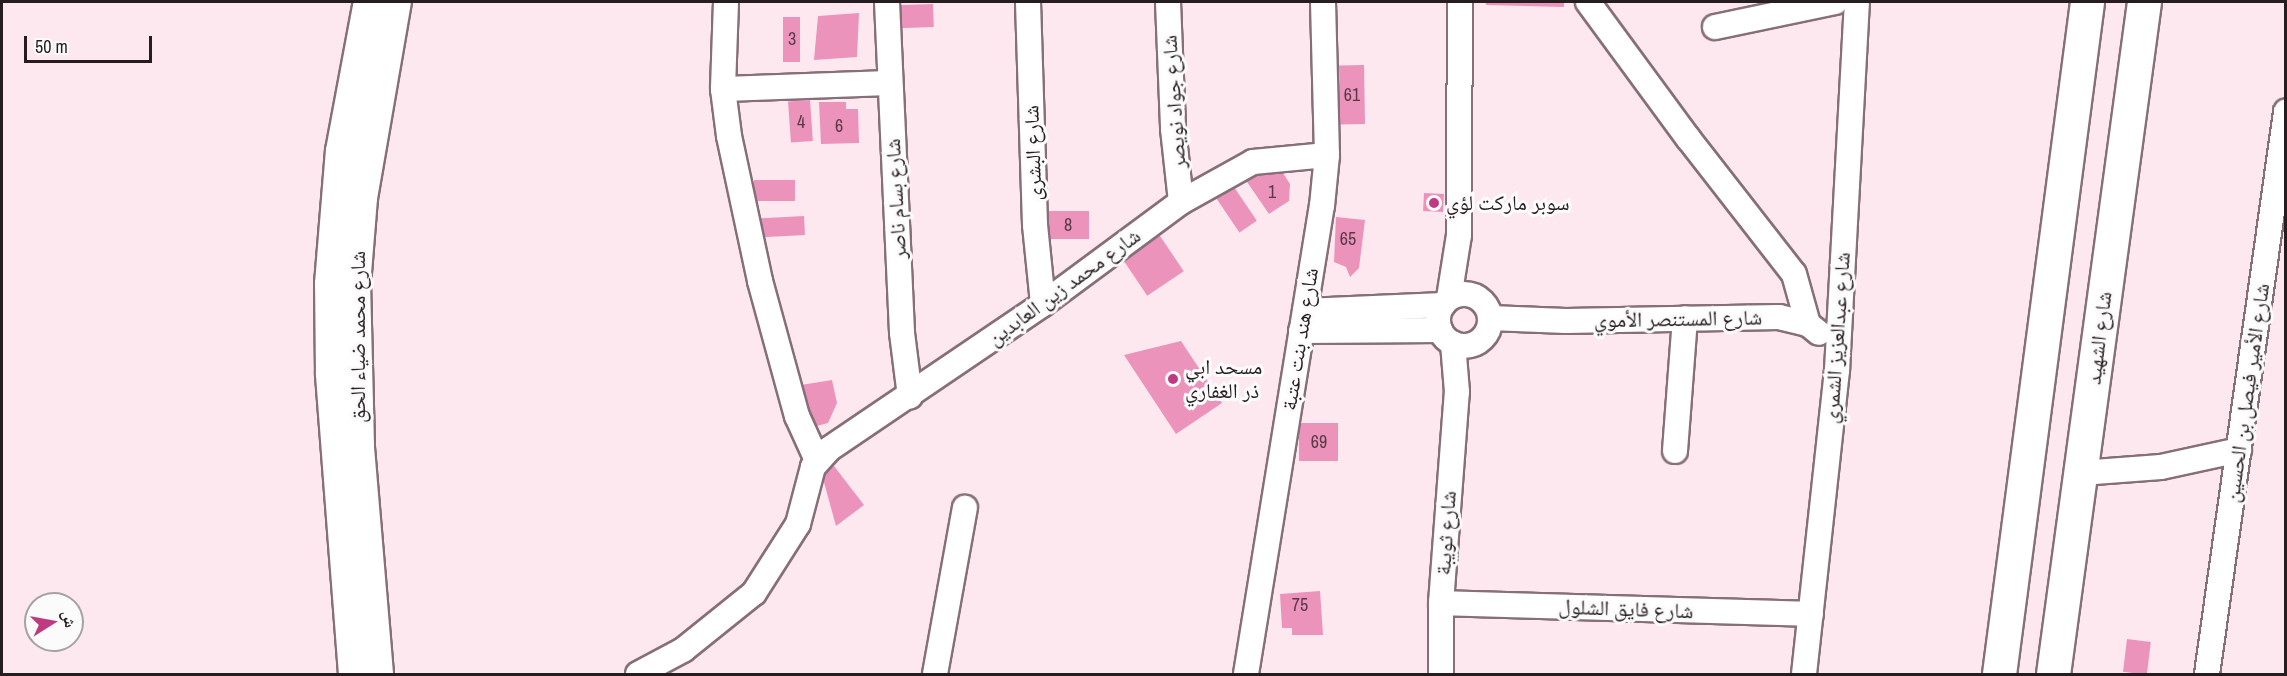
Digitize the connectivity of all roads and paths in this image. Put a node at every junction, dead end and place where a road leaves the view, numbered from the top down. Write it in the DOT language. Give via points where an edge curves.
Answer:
graph roads {
  1 [pos="369,2"];
  2 [pos="396,2"];
  3 [pos="726,2"];
  4 [pos="887,2"];
  5 [pos="1028,2"];
  6 [pos="1168,2"];
  7 [pos="1323,2"];
  8 [pos="1460,2"];
  9 [pos="1588,2"];
  10 [pos="1834,2"];
  11 [pos="1857,2"];
  12 [pos="2087,2"];
  13 [pos="2144,2"];
  14 [pos="1715,27"];
  15 [pos="890,83"];
  16 [pos="723,88"];
  17 [pos="2286,112"];
  18 [pos="1327,155"];
  19 [pos="1181,202"];
  20 [pos="1459,235"];
  21 [pos="1475,296"];
  22 [pos="1446,301"];
  23 [pos="1043,304"];
  24 [pos="1490,318"];
  25 [pos="1685,318"];
  26 [pos="1303,321"];
  27 [pos="1808,324"];
  28 [pos="1447,337"];
  29 [pos="1478,341"];
  30 [pos="1837,370"];
  31 [pos="1457,392"];
  32 [pos="910,396"];
  33 [pos="2239,450"];
  34 [pos="1675,451"];
  35 [pos="817,460"];
  36 [pos="2081,474"];
  37 [pos="965,508"];
  38 [pos="1441,603"];
  39 [pos="1811,614"];
  40 [pos="354,675"];
  41 [pos="378,675"];
  42 [pos="638,675"];
  43 [pos="935,675"];
  44 [pos="1246,675"];
  45 [pos="1441,675"];
  46 [pos="1804,675"];
  47 [pos="1999,675"];
  48 [pos="2053,675"];
  49 [pos="2207,675"];
  1 -- 40 [label="main road, شارع محمد ضياء الحق" via="341,151 330,284 331,373"];
  2 -- 41 [label="main road, شارع محمد ضياء الحق" via="362,198 355,285 360,468"];
  3 -- 16 [label="street"];
  4 -- 15 [label="street, شارع بسام ناصر"];
  5 -- 23 [label="street, شارع البشرى" via="1035,225"];
  6 -- 19 [label="street, شارع جواد نويصر" via="1173,129"];
  7 -- 18 [label="street, شارع هند بنت عتبة"];
  8 -- 20 [label="street"];
  9 -- 27 [label="street" via="1794,274"];
  10 -- 14 [label="street"];
  11 -- 30 [label="street, شارع عبدالعزيز الشمري"];
  12 -- 47 [label="highway"];
  13 -- 36 [label="highway, شارع الشهيد"];
  15 -- 16 [label="street"];
  15 -- 32 [label="street, شارع بسام ناصر" via="902,333"];
  16 -- 35 [label="street" via="760,280 801,429"];
  17 -- 33 [label="street, شارع الأمير فيصل بن الحسين"];
  18 -- 19 [label="street, شارع محمد زين العابدين" via="1253,162"];
  18 -- 26 [label="street, شارع هند بنت عتبة"];
  19 -- 23 [label="street, شارع محمد زين العابدين"];
  20 -- 21 [label="street"];
  20 -- 22 [label="street"];
  21 -- 22 [label="street" via="1457,294"];
  21 -- 24 [label="street"];
  22 -- 26 [label="street"];
  22 -- 28 [label="street" via="1439,312"];
  23 -- 32 [label="street, شارع محمد زين العابدين"];
  24 -- 25 [label="street, شارع المستنصر الأموي"];
  24 -- 29 [label="street" via="1485,335"];
  25 -- 27 [label="street, شارع المستنصر الأموي" via="1779,317"];
  25 -- 34 [label="street"];
  26 -- 28 [label="street"];
  26 -- 44 [label="street, شارع هند بنت عتبة"];
  27 -- 30 [label="street" via="1828,343"];
  28 -- 29 [label="street"];
  28 -- 31 [label="street, شارع ثويبة"];
  29 -- 31 [label="street, شارع ثويبة"];
  30 -- 39 [label="street, شارع عبدالعزيز الشمري"];
  31 -- 38 [label="street, شارع ثويبة"];
  32 -- 35 [label="street, شارع محمد زين العابدين"];
  33 -- 36 [label="street" via="2161,467"];
  33 -- 49 [label="street, شارع الأمير فيصل بن الحسين"];
  35 -- 42 [label="street" via="802,515 754,593 683,650"];
  36 -- 48 [label="highway, شارع الشهيد"];
  37 -- 43 [label="street"];
  38 -- 39 [label="street, شارع فايق الشلول"];
  38 -- 45 [label="street, شارع ثويبة"];
  39 -- 46 [label="street, شارع عبدالعزيز الشمري"];
}
